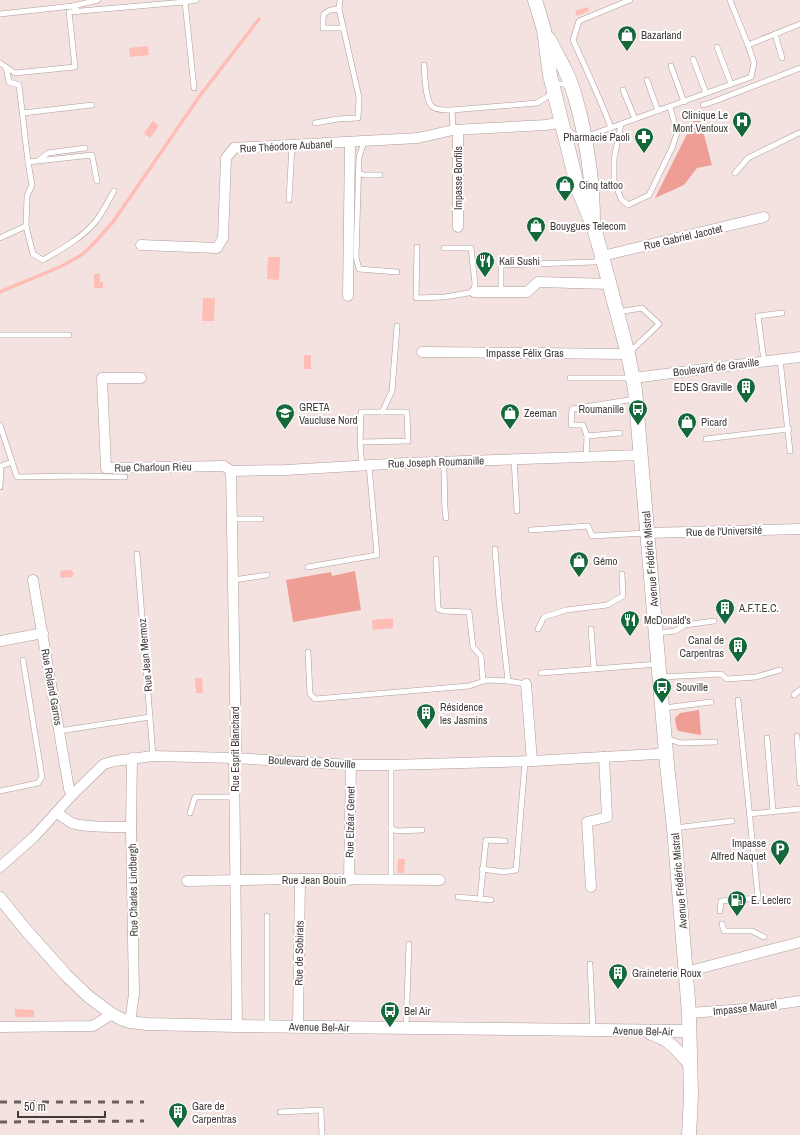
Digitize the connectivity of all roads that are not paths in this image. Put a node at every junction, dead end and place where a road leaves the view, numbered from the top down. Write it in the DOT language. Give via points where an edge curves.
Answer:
graph roads {
  1 [pos="98,0"];
  2 [pos="196,0"];
  3 [pos="340,0"];
  4 [pos="630,0"];
  5 [pos="730,0"];
  6 [pos="537,1"];
  7 [pos="185,2"];
  8 [pos="73,6"];
  9 [pos="339,9"];
  10 [pos="78,11"];
  11 [pos="0,14"];
  12 [pos="799,27"];
  13 [pos="343,28"];
  14 [pos="544,30"];
  15 [pos="775,34"];
  16 [pos="748,45"];
  17 [pos="717,47"];
  18 [pos="782,58"];
  19 [pos="693,59"];
  20 [pos="0,63"];
  21 [pos="424,65"];
  22 [pos="671,66"];
  23 [pos="6,67"];
  24 [pos="800,68"];
  25 [pos="647,80"];
  26 [pos="731,84"];
  27 [pos="194,88"];
  28 [pos="554,88"];
  29 [pos="573,89"];
  30 [pos="624,90"];
  31 [pos="706,93"];
  32 [pos="684,102"];
  33 [pos="703,104"];
  34 [pos="92,105"];
  35 [pos="670,107"];
  36 [pos="452,110"];
  37 [pos="658,111"];
  38 [pos="23,113"];
  39 [pos="635,119"];
  40 [pos="563,122"];
  41 [pos="315,123"];
  42 [pos="621,124"];
  43 [pos="611,128"];
  44 [pos="456,130"];
  45 [pos="799,133"];
  46 [pos="585,137"];
  47 [pos="364,142"];
  48 [pos="350,143"];
  49 [pos="292,145"];
  50 [pos="85,148"];
  51 [pos="38,161"];
  52 [pos="28,162"];
  53 [pos="735,172"];
  54 [pos="359,173"];
  55 [pos="380,175"];
  56 [pos="98,180"];
  57 [pos="114,191"];
  58 [pos="289,200"];
  59 [pos="764,218"];
  60 [pos="26,226"];
  61 [pos="458,227"];
  62 [pos="594,228"];
  63 [pos="0,238"];
  64 [pos="141,244"];
  65 [pos="417,247"];
  66 [pos="444,248"];
  67 [pos="602,256"];
  68 [pos="397,272"];
  69 [pos="609,284"];
  70 [pos="474,292"];
  71 [pos="501,292"];
  72 [pos="348,296"];
  73 [pos="617,312"];
  74 [pos="782,313"];
  75 [pos="397,326"];
  76 [pos="0,335"];
  77 [pos="69,335"];
  78 [pos="422,352"];
  79 [pos="628,354"];
  80 [pos="800,357"];
  81 [pos="780,360"];
  82 [pos="764,361"];
  83 [pos="141,378"];
  84 [pos="570,378"];
  85 [pos="633,378"];
  86 [pos="636,399"];
  87 [pos="382,412"];
  88 [pos="0,425"];
  89 [pos="789,429"];
  90 [pos="620,434"];
  91 [pos="587,436"];
  92 [pos="706,439"];
  93 [pos="360,442"];
  94 [pos="790,450"];
  95 [pos="641,455"];
  96 [pos="586,457"];
  97 [pos="514,459"];
  98 [pos="12,462"];
  99 [pos="443,462"];
  100 [pos="366,465"];
  101 [pos="231,471"];
  102 [pos="125,477"];
  103 [pos="0,487"];
  104 [pos="517,511"];
  105 [pos="446,518"];
  106 [pos="232,519"];
  107 [pos="261,519"];
  108 [pos="800,529"];
  109 [pos="531,530"];
  110 [pos="647,533"];
  111 [pos="495,550"];
  112 [pos="137,554"];
  113 [pos="436,559"];
  114 [pos="308,567"];
  115 [pos="622,574"];
  116 [pos="267,575"];
  117 [pos="33,580"];
  118 [pos="233,580"];
  119 [pos="714,621"];
  120 [pos="538,629"];
  121 [pos="591,629"];
  122 [pos="43,633"];
  123 [pos="656,633"];
  124 [pos="0,641"];
  125 [pos="308,652"];
  126 [pos="22,660"];
  127 [pos="594,669"];
  128 [pos="660,670"];
  129 [pos="780,670"];
  130 [pos="541,673"];
  131 [pos="483,681"];
  132 [pos="508,681"];
  133 [pos="526,684"];
  134 [pos="800,690"];
  135 [pos="794,695"];
  136 [pos="738,700"];
  137 [pos="710,702"];
  138 [pos="663,708"];
  139 [pos="150,716"];
  140 [pos="59,730"];
  141 [pos="797,736"];
  142 [pos="767,738"];
  143 [pos="715,742"];
  144 [pos="672,746"];
  145 [pos="153,756"];
  146 [pos="604,757"];
  147 [pos="132,758"];
  148 [pos="234,758"];
  149 [pos="528,761"];
  150 [pos="350,764"];
  151 [pos="390,765"];
  152 [pos="800,783"];
  153 [pos="0,791"];
  154 [pos="72,794"];
  155 [pos="235,797"];
  156 [pos="800,809"];
  157 [pos="773,811"];
  158 [pos="57,812"];
  159 [pos="190,813"];
  160 [pos="749,814"];
  161 [pos="732,821"];
  162 [pos="131,828"];
  163 [pos="391,828"];
  164 [pos="674,828"];
  165 [pos="422,830"];
  166 [pos="505,841"];
  167 [pos="0,867"];
  168 [pos="482,869"];
  169 [pos="300,879"];
  170 [pos="236,880"];
  171 [pos="349,880"];
  172 [pos="391,880"];
  173 [pos="440,880"];
  174 [pos="187,881"];
  175 [pos="592,887"];
  176 [pos="458,897"];
  177 [pos="0,898"];
  178 [pos="480,899"];
  179 [pos="491,900"];
  180 [pos="720,911"];
  181 [pos="267,916"];
  182 [pos="722,924"];
  183 [pos="764,936"];
  184 [pos="800,942"];
  185 [pos="410,944"];
  186 [pos="590,964"];
  187 [pos="686,972"];
  188 [pos="800,1002"];
  189 [pos="112,1014"];
  190 [pos="689,1014"];
  191 [pos="130,1022"];
  192 [pos="237,1026"];
  193 [pos="0,1027"];
  194 [pos="267,1027"];
  195 [pos="298,1027"];
  196 [pos="406,1028"];
  197 [pos="593,1030"];
  198 [pos="642,1031"];
  199 [pos="689,1031"];
  200 [pos="690,1065"];
  201 [pos="280,1112"];
  202 [pos="690,1118"];
  203 [pos="322,1135"];
  204 [pos="689,1135"];
  205 [pos="697,1135"];
  1 -- 8 [label="lane"];
  2 -- 7 [label="lane"];
  3 -- 9 [label="lane"];
  4 -- 43 [label="lane" via="580,21 574,40"];
  5 -- 16 [label="lane"];
  6 -- 14 [label="main road, Avenue Frédéric Mistral"];
  7 -- 10 [label="lane"];
  7 -- 27 [label="lane"];
  8 -- 10 [label="lane"];
  8 -- 11 [label="lane"];
  9 -- 13 [label="lane"];
  9 -- 13 [label="lane" via="324,14 323,28"];
  10 -- 23 [label="lane" via="69,12 75,66 15,73"];
  12 -- 15 [label="lane"];
  13 -- 41 [label="lane" via="359,97 358,118"];
  14 -- 28 [label="main road, Avenue Frédéric Mistral"];
  14 -- 29 [label="main road, Avenue Frédéric Mistral"];
  15 -- 16 [label="lane"];
  15 -- 18 [label="lane"];
  16 -- 26 [label="lane" via="754,63 751,77"];
  17 -- 26 [label="lane"];
  19 -- 31 [label="lane"];
  20 -- 23 [label="lane"];
  21 -- 36 [label="lane" via="428,102 440,110"];
  22 -- 32 [label="lane"];
  23 -- 38 [label="lane" via="10,82 19,85"];
  24 -- 33 [label="lane"];
  25 -- 37 [label="lane"];
  26 -- 31 [label="lane"];
  28 -- 29 [label="lane" via="564,84"];
  28 -- 36 [label="lane" via="537,103"];
  28 -- 40 [label="main road, Avenue Frédéric Mistral"];
  29 -- 46 [label="main road, Avenue Frédéric Mistral"];
  30 -- 39 [label="lane"];
  31 -- 32 [label="lane"];
  32 -- 35 [label="lane"];
  34 -- 38 [label="lane"];
  35 -- 37 [label="lane"];
  35 -- 42 [label="lane" via="677,133 672,148 648,195 628,204 621,199 614,180 614,159"];
  36 -- 44 [label="lane"];
  37 -- 39 [label="lane"];
  38 -- 52 [label="lane"];
  39 -- 42 [label="lane"];
  40 -- 44 [label="street, Rue Théodore Aubanel"];
  40 -- 46 [label="lane" via="575,136"];
  40 -- 62 [label="main road, Avenue Frédéric Mistral" via="578,189"];
  42 -- 43 [label="lane"];
  43 -- 46 [label="lane"];
  44 -- 47 [label="street, Rue Théodore Aubanel" via="418,138"];
  44 -- 61 [label="street, Impasse Bonfils"];
  45 -- 53 [label="lane" via="748,158"];
  46 -- 62 [label="main road, Avenue Frédéric Mistral" via="590,165"];
  47 -- 48 [label="street, Rue Théodore Aubanel"];
  47 -- 54 [label="lane" via="359,157"];
  48 -- 49 [label="street, Rue Théodore Aubanel"];
  48 -- 72 [label="street"];
  49 -- 58 [label="lane"];
  49 -- 64 [label="street, Rue Théodore Aubanel" via="234,148 226,158 223,238 217,248"];
  50 -- 51 [label="lane" via="48,153"];
  51 -- 52 [label="lane"];
  51 -- 56 [label="lane" via="92,156"];
  52 -- 60 [label="lane" via="32,185 27,196"];
  54 -- 55 [label="lane" via="364,176"];
  54 -- 68 [label="lane" via="356,257 359,269"];
  57 -- 60 [label="lane" via="96,220 81,236 43,260 33,254"];
  59 -- 67 [label="street, Rue Gabriel Jacotet"];
  60 -- 63 [label="lane"];
  62 -- 67 [label="main road, Avenue Frédéric Mistral"];
  65 -- 70 [label="lane" via="416,298"];
  66 -- 70 [label="lane" via="471,248"];
  67 -- 69 [label="main road, Avenue Frédéric Mistral"];
  67 -- 71 [label="lane" via="595,262 501,265"];
  69 -- 71 [label="street" via="538,282 527,292"];
  69 -- 73 [label="main road, Avenue Frédéric Mistral"];
  70 -- 71 [label="street"];
  73 -- 79 [label="main road, Avenue Frédéric Mistral"];
  73 -- 79 [label="lane" via="642,308 659,324"];
  74 -- 82 [label="lane" via="758,316"];
  75 -- 87 [label="lane" via="392,391"];
  76 -- 77 [label="lane"];
  78 -- 79 [label="street, Impasse Félix Gras"];
  79 -- 85 [label="main road, Avenue Frédéric Mistral"];
  80 -- 81 [label="street, Boulevard de Graville"];
  81 -- 82 [label="street, Boulevard de Graville"];
  81 -- 89 [label="lane"];
  82 -- 85 [label="street, Boulevard de Graville"];
  83 -- 101 [label="street, Rue Charloun Rieu" via="102,378 106,468 224,466"];
  84 -- 85 [label="lane"];
  85 -- 86 [label="main road, Avenue Frédéric Mistral"];
  86 -- 91 [label="lane" via="572,409 571,425 583,425"];
  86 -- 95 [label="main road, Avenue Frédéric Mistral"];
  87 -- 93 [label="lane" via="361,412"];
  87 -- 93 [label="lane" via="407,412 408,440"];
  88 -- 98 [label="lane"];
  89 -- 92 [label="lane"];
  89 -- 94 [label="lane"];
  90 -- 91 [label="lane"];
  91 -- 96 [label="lane"];
  93 -- 100 [label="lane"];
  95 -- 96 [label="street, Rue Joseph Roumanille"];
  95 -- 110 [label="main road, Avenue Frédéric Mistral"];
  96 -- 97 [label="street, Rue Joseph Roumanille"];
  97 -- 99 [label="street, Rue Joseph Roumanille"];
  97 -- 104 [label="lane"];
  98 -- 102 [label="lane" via="17,477"];
  98 -- 103 [label="lane" via="2,466"];
  99 -- 100 [label="street, Rue Joseph Roumanille"];
  99 -- 105 [label="lane"];
  100 -- 101 [label="street, Rue Joseph Roumanille"];
  100 -- 114 [label="lane" via="377,555"];
  101 -- 106 [label="street, Rue Esprit Blanchard"];
  106 -- 107 [label="lane"];
  106 -- 118 [label="street, Rue Esprit Blanchard"];
  108 -- 110 [label="street, Rue de l'Université"];
  109 -- 110 [label="lane" via="588,526 592,536"];
  110 -- 123 [label="main road, Avenue Frédéric Mistral"];
  111 -- 132 [label="lane"];
  112 -- 139 [label="lane, Rue Jean Mermoz"];
  113 -- 131 [label="lane" via="438,609 469,612 473,647 481,656"];
  115 -- 120 [label="lane" via="623,596 607,605 566,610 544,617"];
  116 -- 118 [label="lane"];
  117 -- 122 [label="street, Rue Roland Garros"];
  118 -- 148 [label="street, Rue Esprit Blanchard" via="236,750"];
  119 -- 123 [label="lane" via="685,625 676,631"];
  121 -- 127 [label="lane"];
  122 -- 124 [label="street"];
  122 -- 140 [label="street, Rue Roland Garros"];
  123 -- 128 [label="main road, Avenue Frédéric Mistral"];
  125 -- 131 [label="lane" via="310,694 315,699 469,686"];
  126 -- 153 [label="lane" via="42,777 38,783"];
  127 -- 128 [label="lane"];
  127 -- 130 [label="lane"];
  128 -- 129 [label="lane" via="722,674 727,679 756,677"];
  128 -- 138 [label="main road, Avenue Frédéric Mistral"];
  131 -- 132 [label="lane"];
  132 -- 133 [label="lane"];
  133 -- 149 [label="street"];
  134 -- 135 [label="lane"];
  136 -- 160 [label="lane"];
  137 -- 138 [label="lane"];
  138 -- 144 [label="main road, Avenue Frédéric Mistral"];
  139 -- 140 [label="lane"];
  139 -- 145 [label="lane, Rue Jean Mermoz"];
  140 -- 154 [label="street, Rue Roland Garros"];
  141 -- 152 [label="lane"];
  142 -- 157 [label="lane"];
  143 -- 144 [label="lane"];
  144 -- 146 [label="street, Boulevard de Souville" via="658,754"];
  144 -- 164 [label="main road, Avenue Frédéric Mistral"];
  145 -- 147 [label="street, Boulevard de Souville"];
  145 -- 148 [label="street, Boulevard de Souville"];
  146 -- 149 [label="street, Boulevard de Souville"];
  146 -- 175 [label="street" via="607,817 586,822"];
  147 -- 154 [label="street, Boulevard de Souville" via="104,764"];
  147 -- 162 [label="street, Rue Charles Lindbergh"];
  148 -- 150 [label="street, Boulevard de Souville"];
  148 -- 155 [label="street, Rue Esprit Blanchard"];
  149 -- 151 [label="street, Boulevard de Souville"];
  149 -- 168 [label="lane" via="516,870 504,872"];
  150 -- 151 [label="street, Boulevard de Souville"];
  150 -- 171 [label="street, Rue Elzéar Genet"];
  151 -- 163 [label="lane"];
  154 -- 158 [label="street, Boulevard de Souville"];
  155 -- 159 [label="lane" via="195,797"];
  155 -- 170 [label="street, Rue Esprit Blanchard"];
  156 -- 157 [label="lane"];
  157 -- 160 [label="lane"];
  158 -- 162 [label="street" via="67,820 83,825"];
  158 -- 167 [label="street, Boulevard de Souville" via="34,837"];
  160 -- 180 [label="lane" via="758,898 721,901"];
  161 -- 164 [label="lane"];
  162 -- 191 [label="street, Rue Charles Lindbergh" via="134,994"];
  163 -- 165 [label="lane" via="397,831"];
  163 -- 172 [label="lane"];
  164 -- 187 [label="main road, Avenue Frédéric Mistral"];
  166 -- 168 [label="lane" via="486,840"];
  168 -- 178 [label="lane"];
  169 -- 170 [label="street, Rue Jean Bouin"];
  169 -- 171 [label="street, Rue Jean Bouin"];
  169 -- 195 [label="street, Rue de Sobirats"];
  170 -- 174 [label="street, Rue Jean Bouin"];
  170 -- 192 [label="street, Rue Esprit Blanchard"];
  171 -- 172 [label="street, Rue Jean Bouin"];
  172 -- 173 [label="street, Rue Jean Bouin"];
  176 -- 178 [label="lane"];
  177 -- 189 [label="street, Avenue Bel-Air" via="66,975"];
  178 -- 179 [label="lane"];
  181 -- 194 [label="lane"];
  182 -- 183 [label="lane" via="724,931 752,931"];
  184 -- 187 [label="street"];
  185 -- 196 [label="lane"];
  186 -- 197 [label="lane"];
  187 -- 190 [label="main road, Avenue Frédéric Mistral"];
  188 -- 190 [label="street, Impasse Maurel"];
  189 -- 191 [label="street, Avenue Bel-Air"];
  189 -- 193 [label="street" via="93,1026"];
  190 -- 199 [label="main road, Avenue Frédéric Mistral"];
  191 -- 192 [label="street, Avenue Bel-Air"];
  192 -- 194 [label="street, Avenue Bel-Air"];
  194 -- 195 [label="street, Avenue Bel-Air"];
  195 -- 196 [label="street, Avenue Bel-Air"];
  196 -- 197 [label="street, Avenue Bel-Air"];
  197 -- 198 [label="street, Avenue Bel-Air"];
  198 -- 199 [label="street, Avenue Bel-Air"];
  198 -- 200 [label="street" via="660,1036 671,1043"];
  199 -- 200 [label="main road"];
  200 -- 202 [label="main road"];
  201 -- 203 [label="lane" via="321,1110"];
  202 -- 204 [label="main road"];
  202 -- 205 [label="main road"];
}
